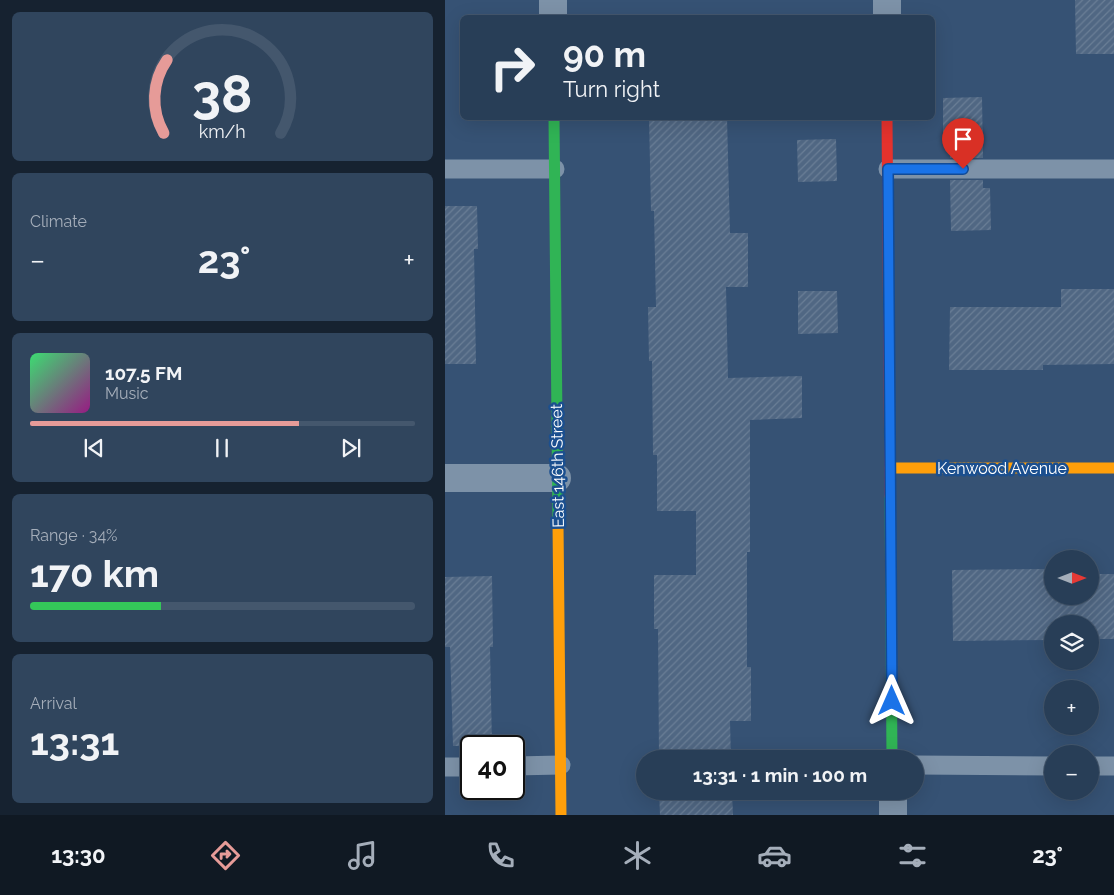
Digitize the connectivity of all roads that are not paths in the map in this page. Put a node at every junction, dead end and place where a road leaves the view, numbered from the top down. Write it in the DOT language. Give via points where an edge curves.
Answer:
graph roads {
  1 [pos="553,0"];
  2 [pos="887,0"];
  3 [pos="553,15"];
  4 [pos="887,15"];
  5 [pos="554,120"];
  6 [pos="887,120"];
  7 [pos="445,169"];
  8 [pos="555,169"];
  9 [pos="888,169"];
  10 [pos="1114,169"];
  11 [pos="890,468"];
  12 [pos="1114,468"];
  13 [pos="445,478"];
  14 [pos="557,478"];
  15 [pos="892,750"];
  16 [pos="561,765"];
  17 [pos="525,766"];
  18 [pos="924,766"];
  19 [pos="1044,766"];
  20 [pos="1099,766"];
  21 [pos="1114,766"];
  22 [pos="445,767"];
  23 [pos="460,767"];
  24 [pos="893,800"];
  25 [pos="561,815"];
  26 [pos="893,815"];
  1 -- 3 [label="street"];
  2 -- 4 [label="street"];
  5 -- 8 [label="street, East 146th Street"];
  6 -- 9 [label="street"];
  7 -- 8 [label="lane"];
  8 -- 14 [label="street, East 146th Street"];
  9 -- 10 [label="lane"];
  9 -- 11 [label="street"];
  11 -- 12 [label="street, Kenwood Avenue"];
  11 -- 15 [label="street"];
  13 -- 14 [label="street"];
  14 -- 16 [label="street, East 146th Street"];
  16 -- 17 [label="lane"];
  16 -- 25 [label="street, East 146th Street"];
  18 -- 19 [label="lane"];
  20 -- 21 [label="lane"];
  22 -- 23 [label="lane"];
  24 -- 26 [label="street"];
}
